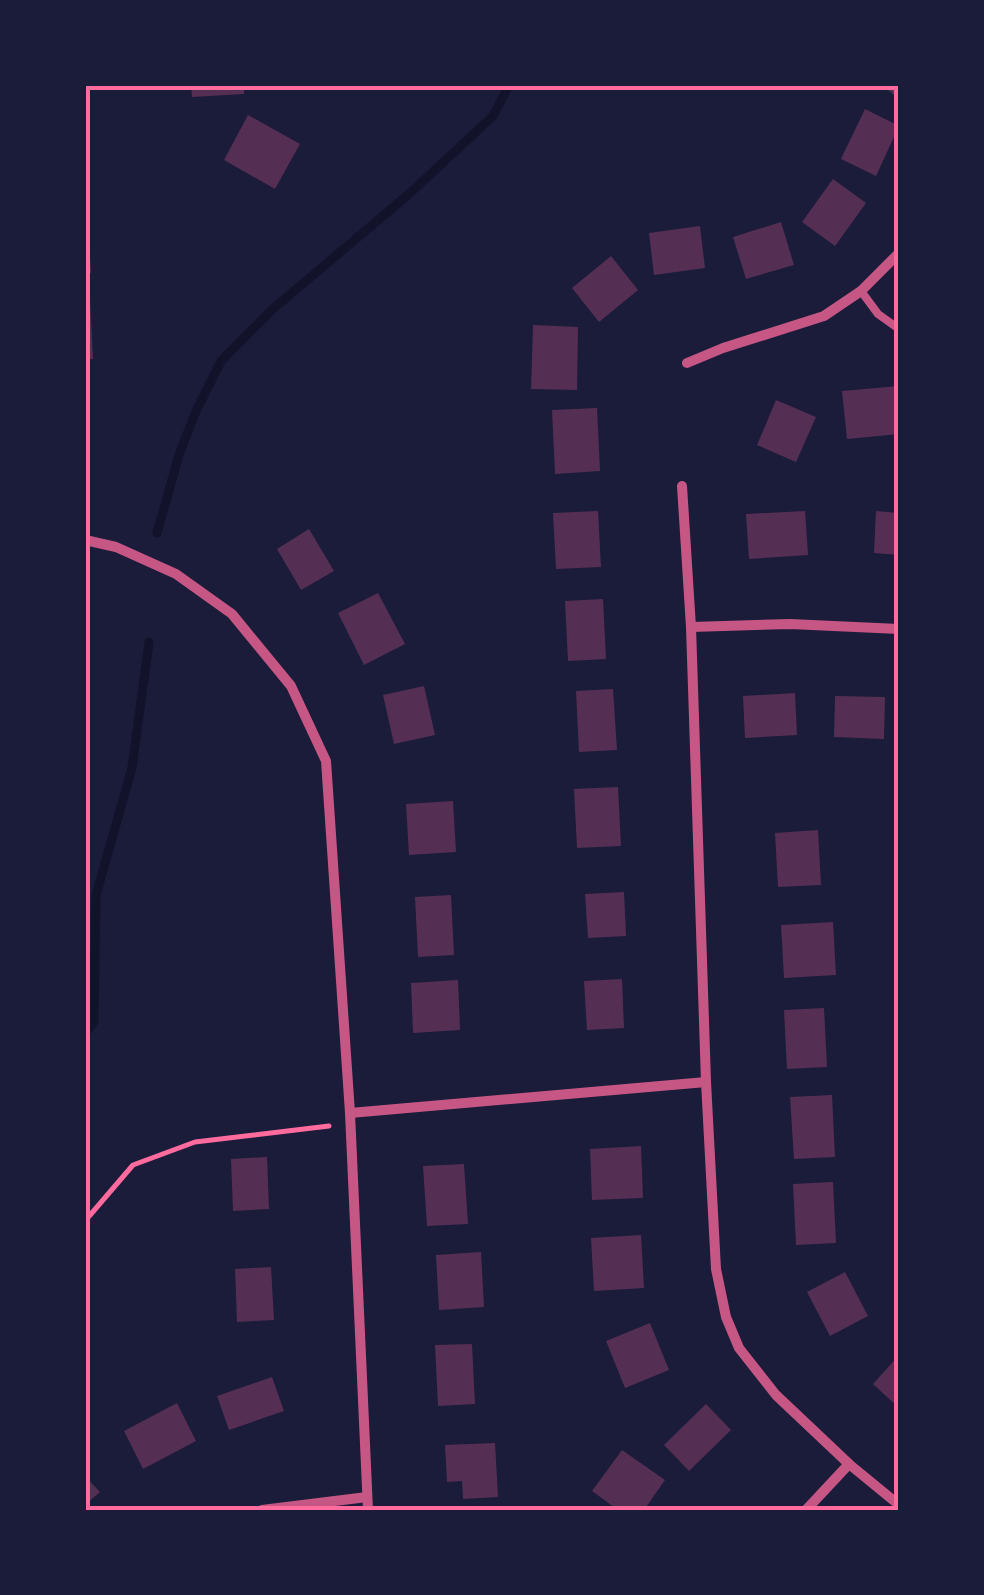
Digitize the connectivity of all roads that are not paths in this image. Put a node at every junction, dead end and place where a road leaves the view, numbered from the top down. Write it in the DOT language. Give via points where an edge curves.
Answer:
graph roads {
  1 [pos="899,253"];
  2 [pos="861,291"];
  3 [pos="899,329"];
  4 [pos="687,364"];
  5 [pos="682,486"];
  6 [pos="85,540"];
  7 [pos="690,627"];
  8 [pos="899,630"];
  9 [pos="706,1082"];
  10 [pos="350,1113"];
  11 [pos="849,1464"];
  12 [pos="368,1497"];
  13 [pos="899,1504"];
  14 [pos="262,1510"];
  15 [pos="368,1510"];
  16 [pos="806,1510"];
  1 -- 2 [label="street"];
  2 -- 3 [label="lane"];
  2 -- 4 [label="street" via="824,316"];
  5 -- 7 [label="street"];
  6 -- 10 [label="street" via="176,574 232,614 291,686 326,761"];
  7 -- 8 [label="street"];
  7 -- 9 [label="street"];
  9 -- 10 [label="street"];
  9 -- 11 [label="street" via="716,1269 726,1318 776,1395"];
  10 -- 12 [label="street"];
  11 -- 13 [label="street"];
  11 -- 16 [label="street"];
  12 -- 14 [label="street"];
  12 -- 15 [label="street"];
}
